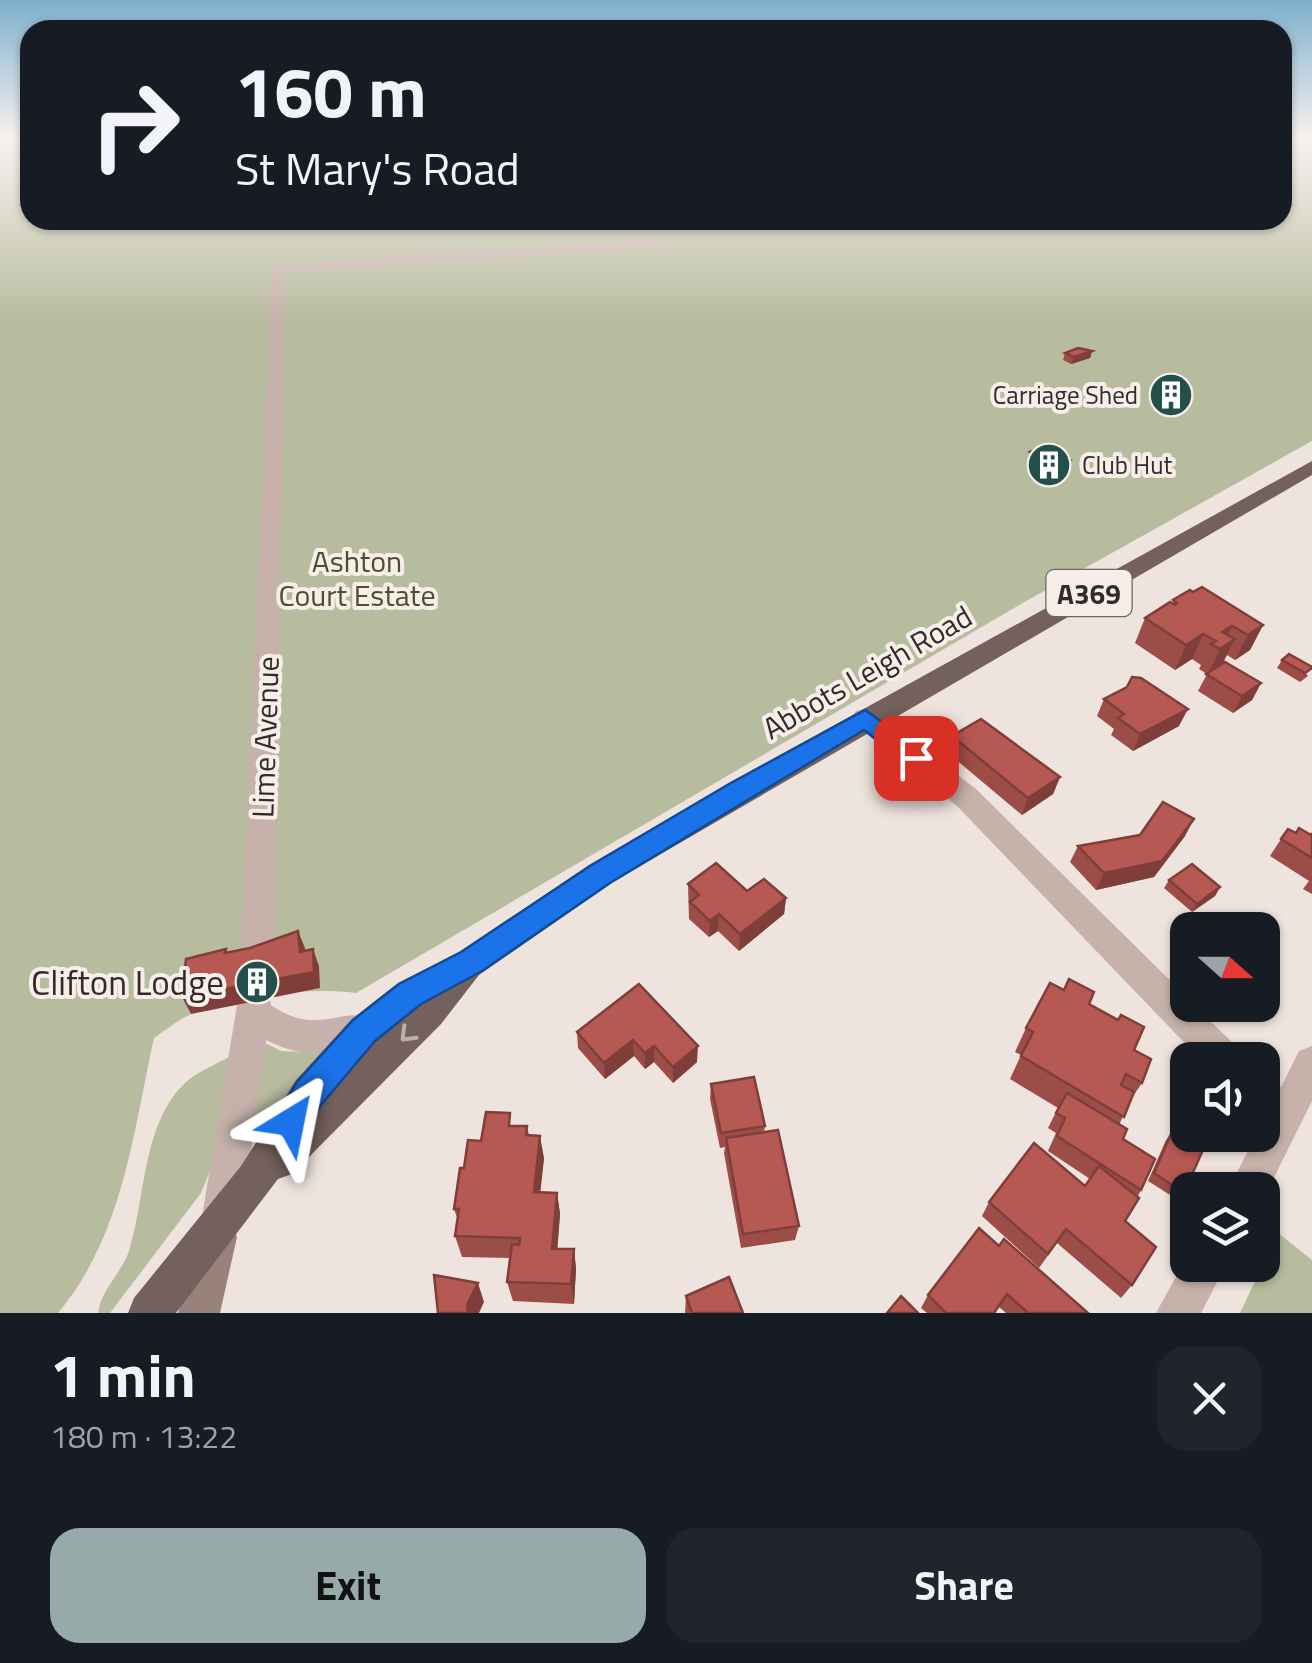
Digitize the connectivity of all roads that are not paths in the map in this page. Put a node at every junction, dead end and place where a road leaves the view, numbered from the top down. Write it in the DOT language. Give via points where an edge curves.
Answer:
graph roads {
  1 [pos="655,244"];
  2 [pos="1312,467"];
  3 [pos="865,718"];
  4 [pos="472,962"];
  5 [pos="256,992"];
  6 [pos="364,1031"];
  7 [pos="1207,1042"];
  8 [pos="1312,1064"];
  9 [pos="1280,1099"];
  10 [pos="255,1180"];
  11 [pos="221,1222"];
  12 [pos="1194,1282"];
  13 [pos="150,1313"];
  14 [pos="199,1313"];
  15 [pos="1177,1313"];
  1 -- 5 [label="street, Lime Avenue" via="279,269"];
  2 -- 3 [label="main road, Abbots Leigh Road / A369"];
  3 -- 4 [label="main road, Abbots Leigh Road / A369" via="600,874"];
  3 -- 7 [label="street" via="966,798"];
  4 -- 6 [label="main road, Abbots Leigh Road / A369" via="410,994"];
  4 -- 10 [label="main road, Abbots Leigh Road / A369, one-way" via="332,1111"];
  5 -- 6 [label="street" via="279,1032 305,1040"];
  5 -- 11 [label="street, Lime Avenue"];
  6 -- 10 [label="main road, Abbots Leigh Road / A369" via="309,1093"];
  8 -- 9 [label="street"];
  10 -- 11 [label="main road, Abbots Leigh Road / A369"];
  11 -- 13 [label="main road, A369"];
  11 -- 14 [label="main road"];
  12 -- 15 [label="street"];
}
